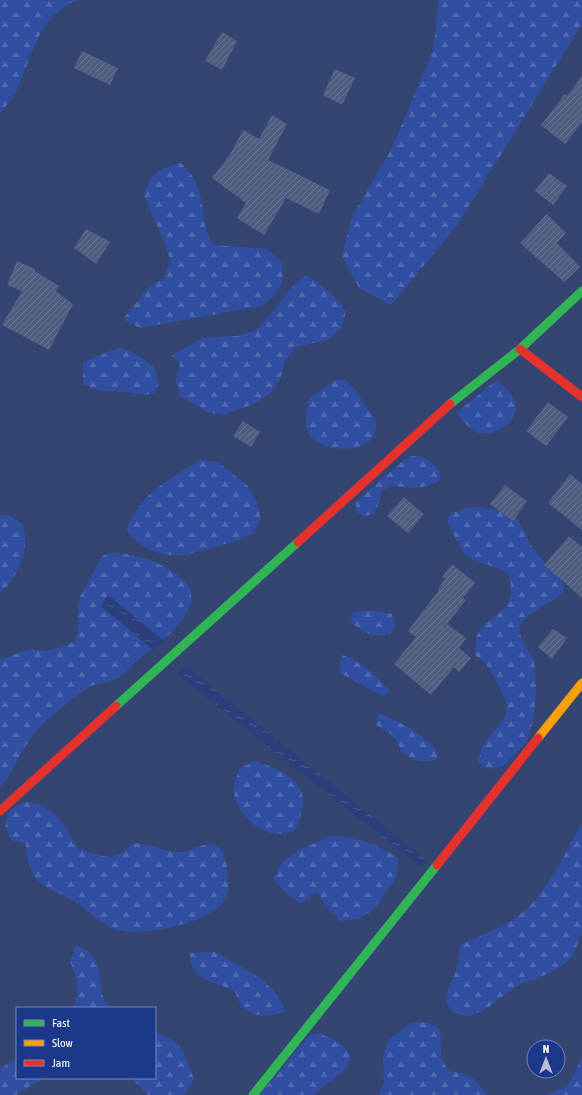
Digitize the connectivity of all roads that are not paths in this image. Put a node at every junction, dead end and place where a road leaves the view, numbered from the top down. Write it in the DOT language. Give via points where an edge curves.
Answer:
graph roads {
  1 [pos="582,291"];
  2 [pos="520,349"];
  3 [pos="582,397"];
  4 [pos="582,682"];
  5 [pos="0,812"];
  6 [pos="253,1095"];
  1 -- 2 [label="street"];
  2 -- 3 [label="street"];
  2 -- 5 [label="street" via="444,409"];
  4 -- 6 [label="street"];
}
